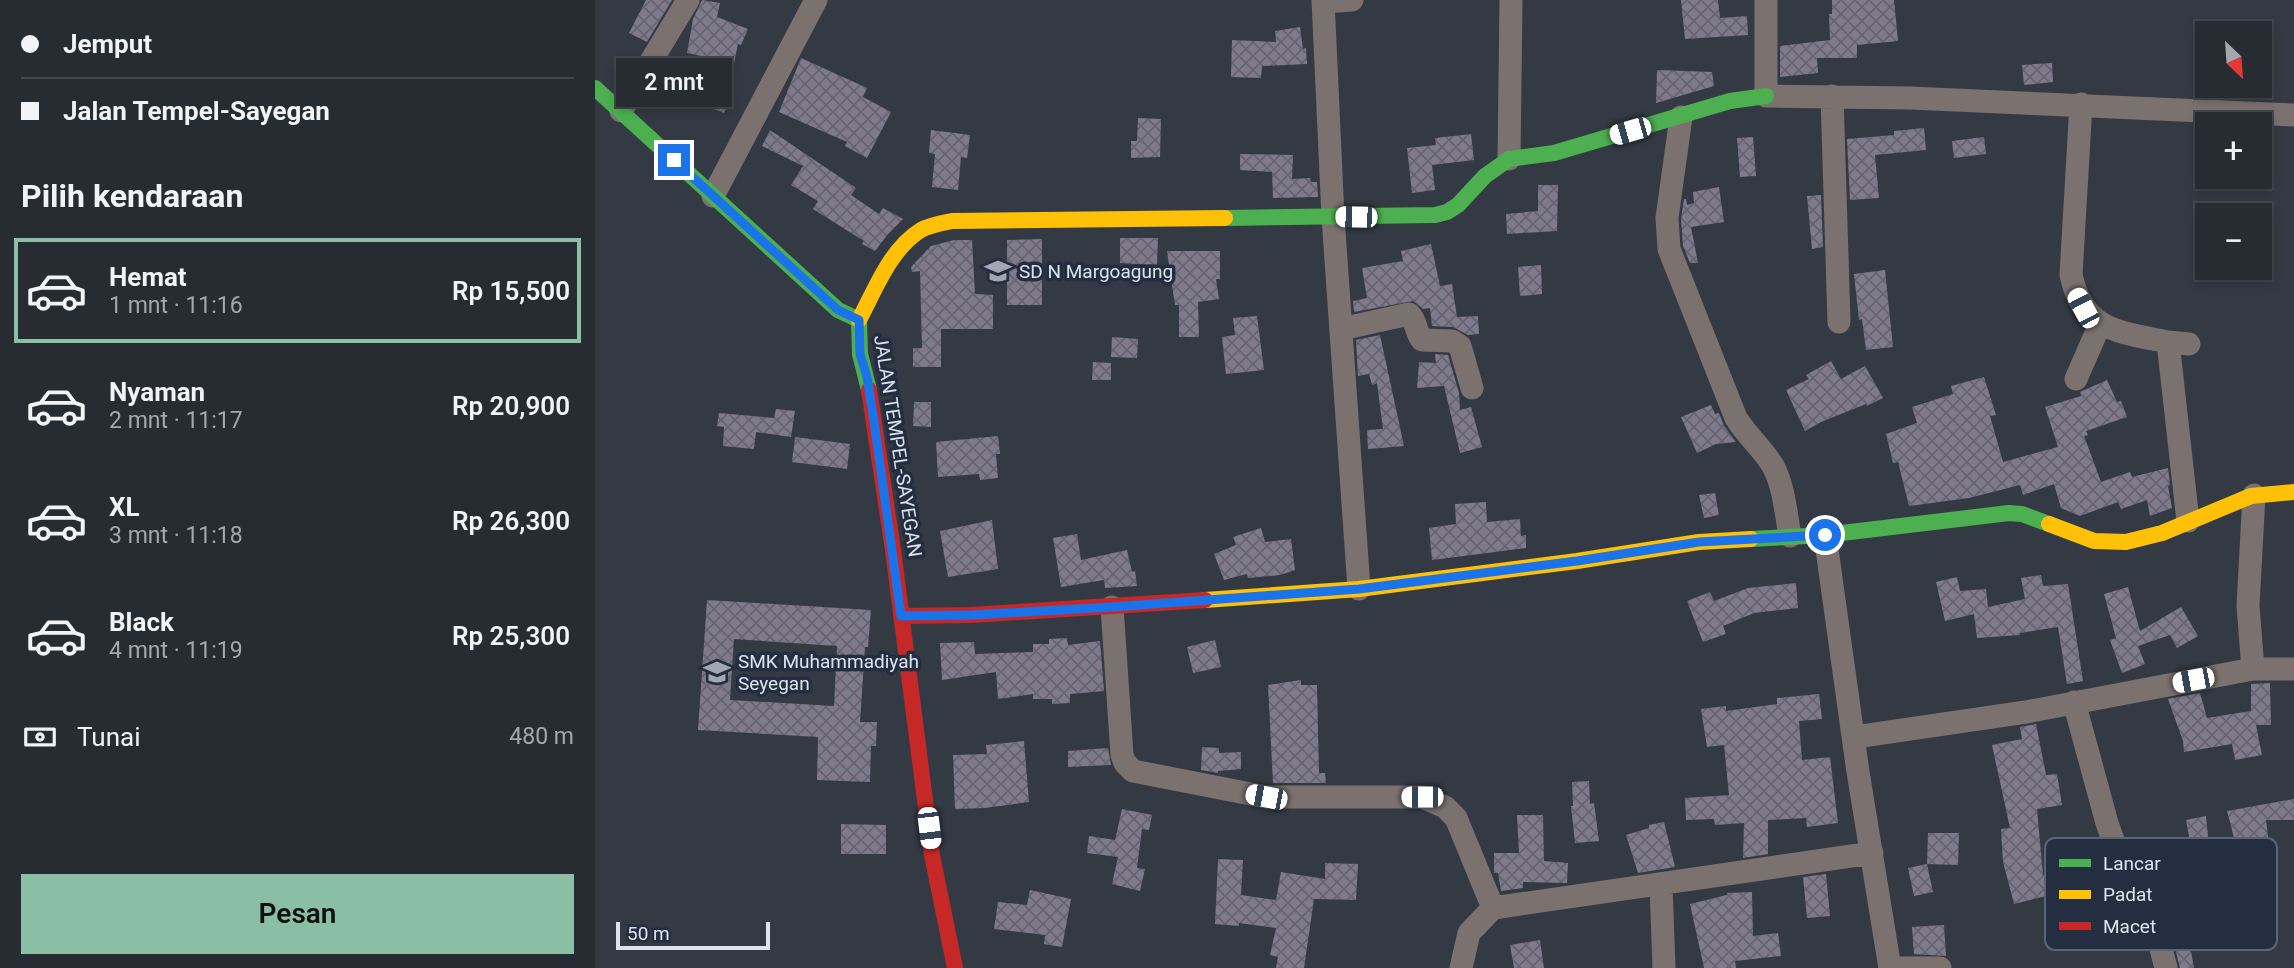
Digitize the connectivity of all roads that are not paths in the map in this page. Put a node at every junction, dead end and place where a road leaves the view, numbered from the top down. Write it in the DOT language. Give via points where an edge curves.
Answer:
graph roads {
  1 [pos="688,0"];
  2 [pos="816,0"];
  3 [pos="1352,0"];
  4 [pos="1511,0"];
  5 [pos="1766,0"];
  6 [pos="1323,1"];
  7 [pos="595,88"];
  8 [pos="1766,96"];
  9 [pos="1832,96"];
  10 [pos="2081,104"];
  11 [pos="621,111"];
  12 [pos="2294,115"];
  13 [pos="1681,117"];
  14 [pos="1509,159"];
  15 [pos="713,196"];
  16 [pos="1333,217"];
  17 [pos="859,320"];
  18 [pos="1839,322"];
  19 [pos="2100,324"];
  20 [pos="1341,329"];
  21 [pos="2076,379"];
  22 [pos="1472,388"];
  23 [pos="2294,492"];
  24 [pos="2254,495"];
  25 [pos="2188,521"];
  26 [pos="1825,535"];
  27 [pos="1790,536"];
  28 [pos="1359,589"];
  29 [pos="1112,607"];
  30 [pos="901,616"];
  31 [pos="2253,669"];
  32 [pos="2294,669"];
  33 [pos="2074,702"];
  34 [pos="1855,737"];
  35 [pos="2112,838"];
  36 [pos="1872,853"];
  37 [pos="1661,885"];
  38 [pos="1493,908"];
  39 [pos="2161,950"];
  40 [pos="955,968"];
  41 [pos="1461,968"];
  42 [pos="1664,968"];
  43 [pos="1890,968"];
  44 [pos="1940,968"];
  45 [pos="2166,968"];
  1 -- 11 [label="street"];
  2 -- 15 [label="street"];
  3 -- 6 [label="street"];
  4 -- 14 [label="street"];
  5 -- 8 [label="street"];
  6 -- 16 [label="street"];
  7 -- 11 [label="street, JALAN TEMPEL-SAYEGAN"];
  8 -- 9 [label="street"];
  8 -- 13 [label="street" via="1730,101"];
  9 -- 10 [label="street"];
  9 -- 18 [label="street"];
  10 -- 12 [label="street"];
  10 -- 19 [label="street" via="2071,275 2083,308"];
  11 -- 15 [label="street, JALAN TEMPEL-SAYEGAN"];
  13 -- 14 [label="street" via="1554,153"];
  13 -- 27 [label="street" via="1667,218 1669,248 1736,418 1777,475"];
  14 -- 16 [label="street" via="1447,212"];
  15 -- 17 [label="street, JALAN TEMPEL-SAYEGAN" via="838,310"];
  16 -- 17 [label="street" via="952,221 922,229 906,242"];
  16 -- 20 [label="street"];
  17 -- 30 [label="street, JALAN TEMPEL-SAYEGAN" via="860,354"];
  19 -- 21 [label="street"];
  19 -- 25 [label="street" via="2178,343"];
  20 -- 22 [label="street" via="1409,314 1422,340 1460,345"];
  20 -- 28 [label="street"];
  23 -- 24 [label="street"];
  24 -- 25 [label="street"];
  24 -- 31 [label="street" via="2248,606"];
  25 -- 26 [label="street" via="2155,534 2106,543 2009,513"];
  26 -- 27 [label="street"];
  26 -- 34 [label="street"];
  27 -- 28 [label="street" via="1699,542"];
  28 -- 29 [label="street"];
  29 -- 30 [label="street"];
  29 -- 38 [label="street" via="1122,755 1129,768 1266,797 1422,797 1445,807 1456,818"];
  30 -- 40 [label="street, JALAN TEMPEL-SAYEGAN" via="932,855"];
  31 -- 32 [label="street"];
  31 -- 33 [label="street"];
  33 -- 34 [label="street"];
  33 -- 35 [label="street"];
  34 -- 36 [label="street"];
  36 -- 37 [label="street"];
  36 -- 43 [label="street"];
  37 -- 38 [label="street"];
  37 -- 42 [label="street"];
  38 -- 41 [label="street" via="1469,933"];
  39 -- 45 [label="street"];
  43 -- 44 [label="street"];
}
